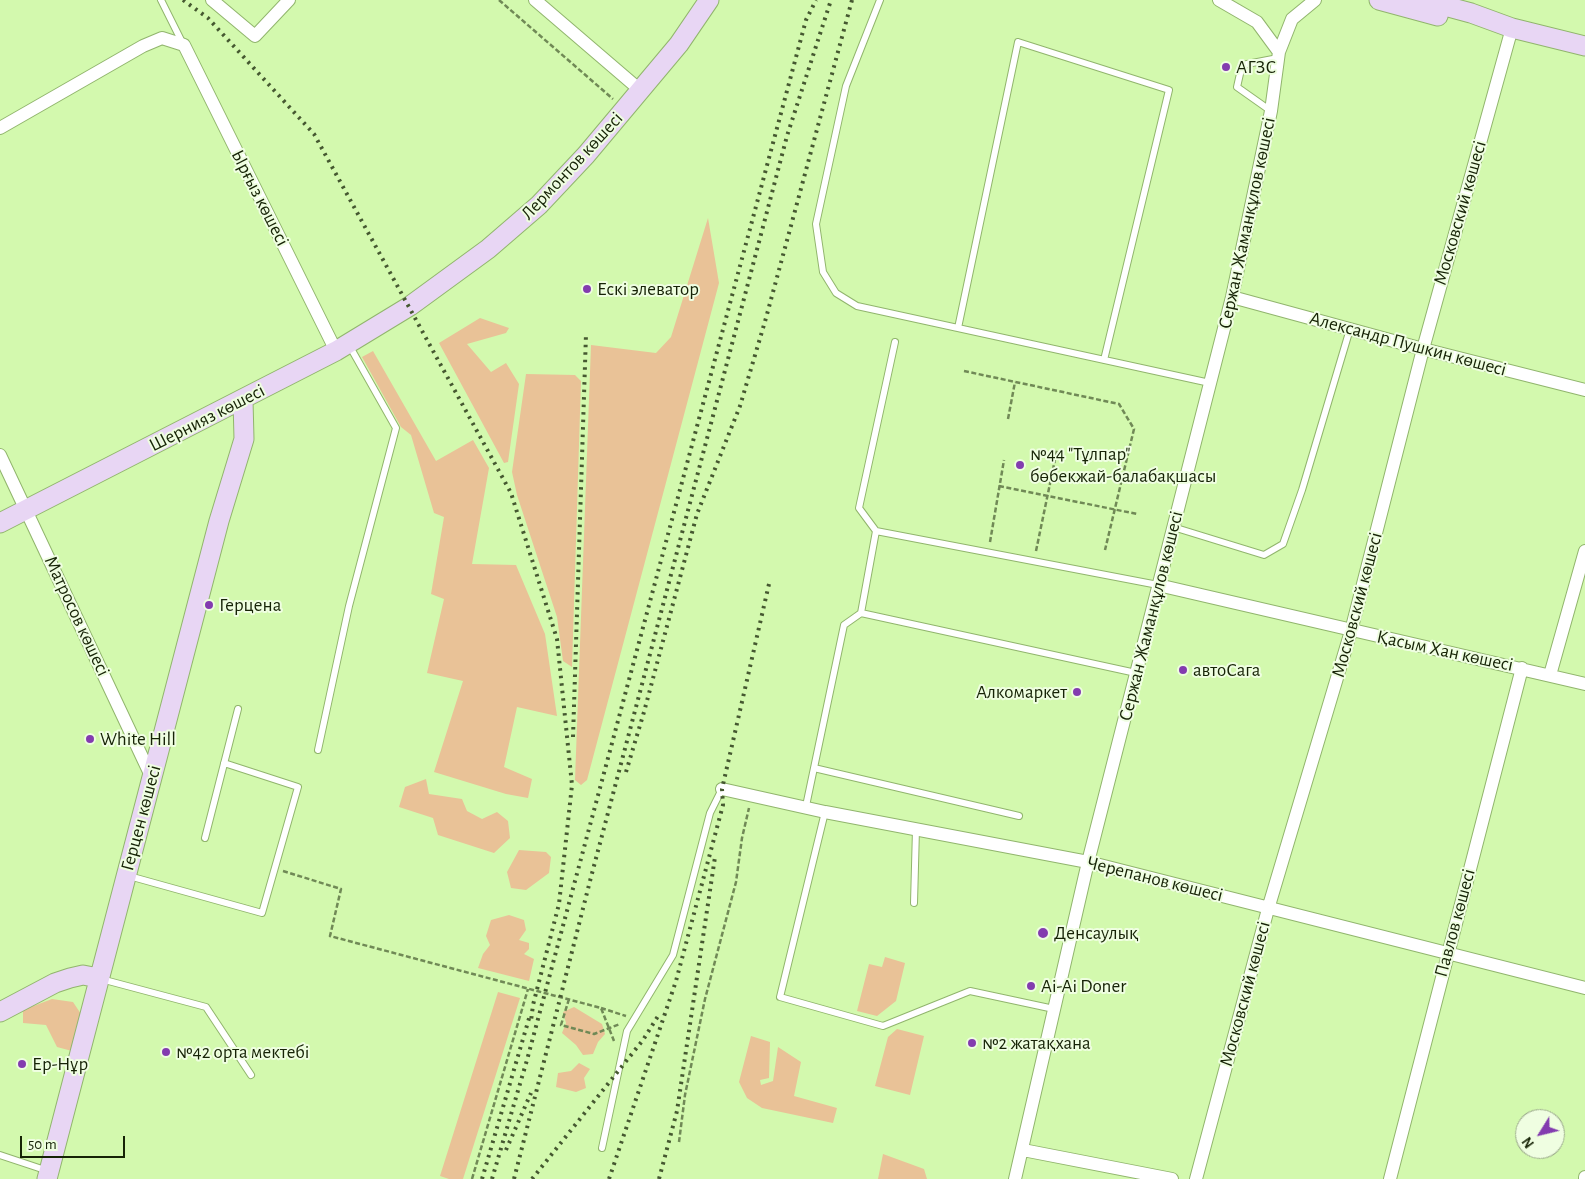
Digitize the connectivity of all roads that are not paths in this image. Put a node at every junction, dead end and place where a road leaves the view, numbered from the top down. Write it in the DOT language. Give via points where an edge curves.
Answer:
graph roads {
  1 [pos="161,0"];
  2 [pos="212,0"];
  3 [pos="289,0"];
  4 [pos="535,0"];
  5 [pos="709,0"];
  6 [pos="880,0"];
  7 [pos="1219,0"];
  8 [pos="1316,0"];
  9 [pos="1378,0"];
  10 [pos="1423,0"];
  11 [pos="1512,28"];
  12 [pos="184,45"];
  13 [pos="1585,46"];
  14 [pos="1279,55"];
  15 [pos="640,90"];
  16 [pos="1271,111"];
  17 [pos="0,128"];
  18 [pos="1232,297"];
  19 [pos="410,306"];
  20 [pos="958,328"];
  21 [pos="1350,330"];
  22 [pos="894,342"];
  23 [pos="342,347"];
  24 [pos="1423,349"];
  25 [pos="1104,360"];
  26 [pos="1210,382"];
  27 [pos="1585,390"];
  28 [pos="243,400"];
  29 [pos="0,455"];
  30 [pos="27,509"];
  31 [pos="0,523"];
  32 [pos="1173,526"];
  33 [pos="876,531"];
  34 [pos="1585,551"];
  35 [pos="1158,585"];
  36 [pos="861,613"];
  37 [pos="1352,630"];
  38 [pos="1522,668"];
  39 [pos="1136,673"];
  40 [pos="1550,675"];
  41 [pos="1585,684"];
  42 [pos="238,709"];
  43 [pos="318,750"];
  44 [pos="224,763"];
  45 [pos="814,768"];
  46 [pos="152,778"];
  47 [pos="722,789"];
  48 [pos="806,806"];
  49 [pos="825,812"];
  50 [pos="1019,816"];
  51 [pos="916,829"];
  52 [pos="205,838"];
  53 [pos="1088,862"];
  54 [pos="125,875"];
  55 [pos="914,903"];
  56 [pos="1268,908"];
  57 [pos="1447,952"];
  58 [pos="98,978"];
  59 [pos="1585,988"];
  60 [pos="1054,1009"];
  61 [pos="0,1012"];
  62 [pos="251,1075"];
  63 [pos="602,1148"];
  64 [pos="1023,1150"];
  65 [pos="0,1155"];
  66 [pos="48,1175"];
  67 [pos="1015,1179"];
  68 [pos="1172,1179"];
  69 [pos="1196,1179"];
  70 [pos="1390,1179"];
  1 -- 12 [label="lane"];
  2 -- 3 [label="street" via="255,36"];
  4 -- 15 [label="street"];
  5 -- 15 [label="street, Лермонтов көшесі" via="679,44"];
  6 -- 20 [label="lane" via="846,86 816,224 822,272 836,293 857,306"];
  7 -- 14 [label="street" via="1258,22"];
  8 -- 14 [label="street, Сержан Жаманқұлов көшесі" via="1292,19"];
  9 -- 11 [label="street" via="1468,24"];
  10 -- 11 [label="street"];
  11 -- 13 [label="street"];
  11 -- 24 [label="street, Московский көшесі"];
  12 -- 17 [label="street" via="162,38 143,46"];
  12 -- 23 [label="street, Ырғыз көшесі"];
  14 -- 16 [label="street, Сержан Жаманқұлов көшесі"];
  14 -- 16 [label="lane" via="1242,65 1237,87"];
  15 -- 19 [label="street, Лермонтов көшесі" via="626,110 539,205 488,250"];
  16 -- 18 [label="street, Сержан Жаманқұлов көшесі"];
  18 -- 21 [label="street, Александр Пушкин көшесі"];
  18 -- 26 [label="street, Сержан Жаманқұлов көшесі"];
  19 -- 23 [label="street, Шернияз көшесі"];
  20 -- 25 [label="lane"];
  20 -- 25 [label="lane" via="1018,42 1169,90"];
  21 -- 24 [label="street, Александр Пушкин көшесі"];
  21 -- 32 [label="lane" via="1283,544 1264,556"];
  22 -- 33 [label="lane" via="859,508"];
  23 -- 28 [label="street, Шернияз көшесі"];
  23 -- 43 [label="lane" via="396,428 349,606"];
  24 -- 27 [label="street, Александр Пушкин көшесі"];
  24 -- 37 [label="street, Московский көшесі"];
  25 -- 26 [label="lane"];
  26 -- 32 [label="street, Сержан Жаманқұлов көшесі"];
  28 -- 30 [label="street, Шернияз көшесі"];
  28 -- 46 [label="street, Герцен көшесі" via="244,439 219,521"];
  29 -- 30 [label="street, Матросов көшесі"];
  30 -- 31 [label="street, Шернияз көшесі"];
  30 -- 46 [label="street, Матросов көшесі"];
  32 -- 35 [label="street, Сержан Жаманқұлов көшесі"];
  33 -- 35 [label="lane"];
  33 -- 36 [label="lane"];
  34 -- 40 [label="street"];
  35 -- 37 [label="street, Қасым Хан көшесі"];
  35 -- 39 [label="street, Сержан Жаманқұлов көшесі"];
  36 -- 39 [label="lane"];
  36 -- 45 [label="lane" via="844,625"];
  37 -- 38 [label="street, Қасым Хан көшесі"];
  37 -- 56 [label="street, Московский көшесі"];
  38 -- 40 [label="street, Қасым Хан көшесі"];
  38 -- 57 [label="street, Павлов көшесі"];
  39 -- 53 [label="street, Сержан Жаманқұлов көшесі"];
  40 -- 41 [label="street, Қасым Хан көшесі"];
  42 -- 44 [label="lane"];
  44 -- 52 [label="lane"];
  44 -- 54 [label="lane" via="298,786 262,913"];
  45 -- 48 [label="lane"];
  45 -- 50 [label="lane"];
  46 -- 54 [label="street, Герцен көшесі"];
  47 -- 48 [label="street, Черепанов көшесі"];
  47 -- 63 [label="lane" via="710,813 673,955 627,1031"];
  48 -- 49 [label="street, Черепанов көшесі"];
  49 -- 51 [label="street, Черепанов көшесі"];
  49 -- 60 [label="lane" via="780,997 883,1026 970,991"];
  51 -- 53 [label="street, Черепанов көшесі"];
  51 -- 55 [label="lane"];
  53 -- 56 [label="street, Черепанов көшесі"];
  53 -- 60 [label="street, Сержан Жаманқұлов көшесі"];
  54 -- 58 [label="street, Герцен көшесі"];
  56 -- 57 [label="street, Черепанов көшесі"];
  56 -- 69 [label="street, Московский көшесі"];
  57 -- 59 [label="street, Черепанов көшесі"];
  57 -- 70 [label="street, Павлов көшесі"];
  58 -- 61 [label="street" via="83,975 55,983"];
  58 -- 62 [label="lane" via="206,1007"];
  58 -- 66 [label="street, Герцен көшесі"];
  60 -- 64 [label="street, Сержан Жаманқұлов көшесі"];
  64 -- 67 [label="street, Сержан Жаманқұлов көшесі"];
  64 -- 68 [label="street"];
  65 -- 66 [label="lane"];
}
